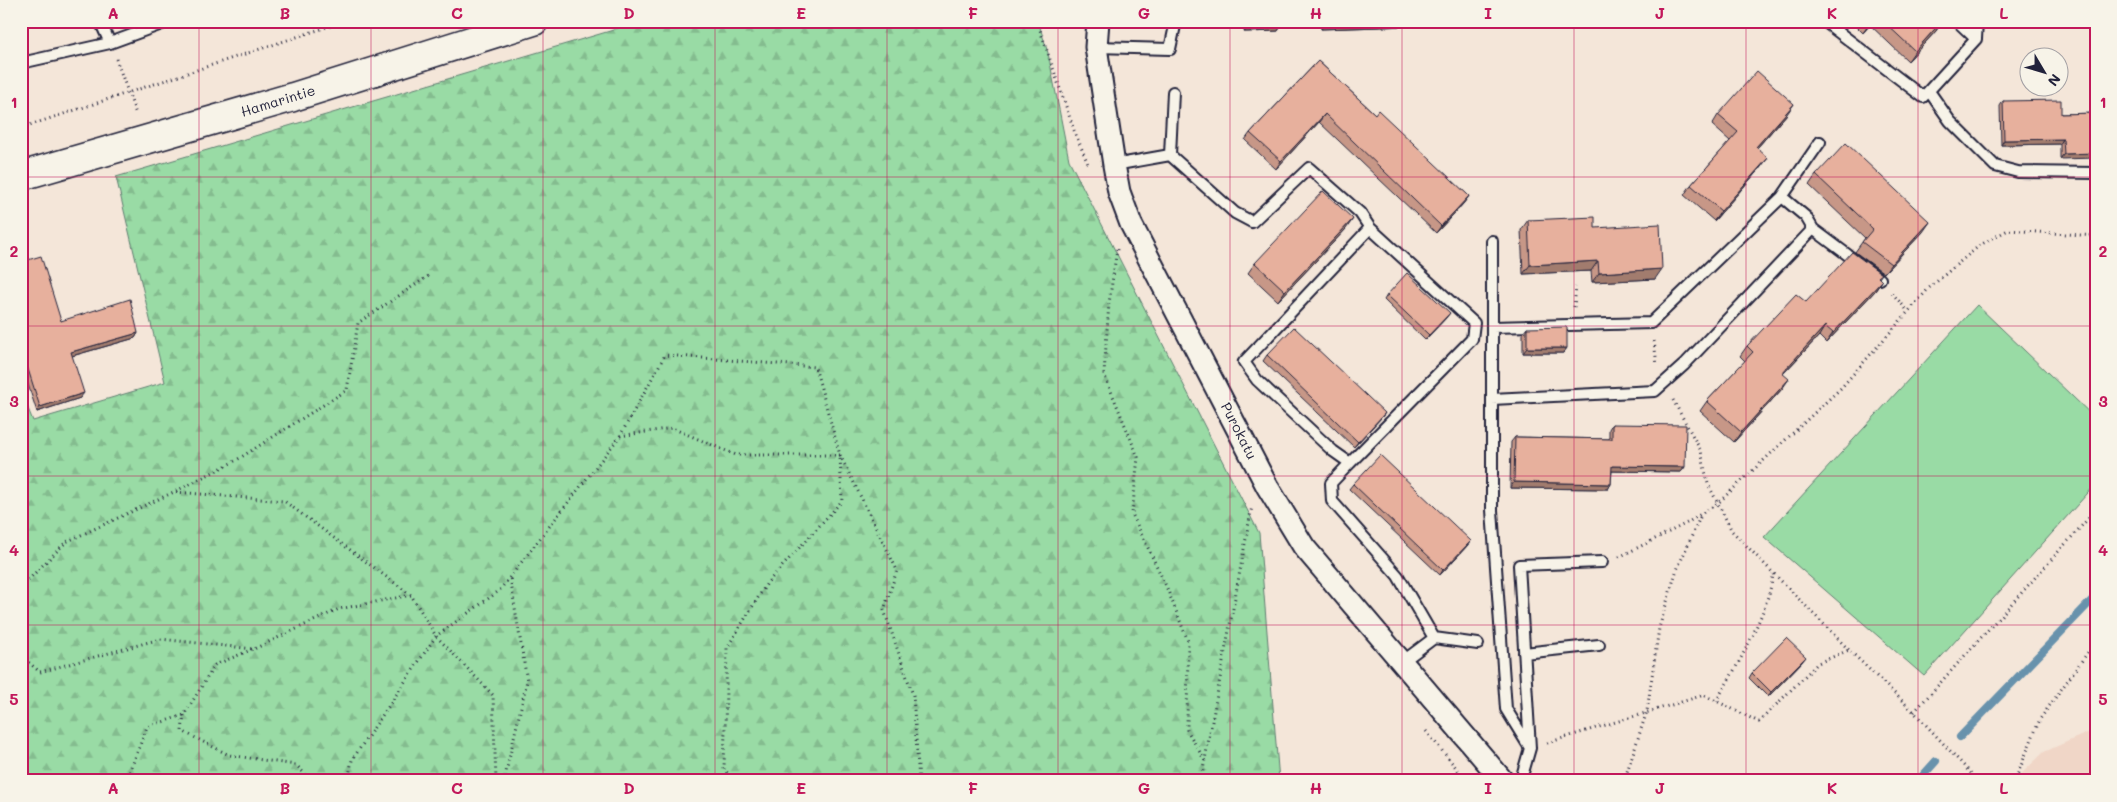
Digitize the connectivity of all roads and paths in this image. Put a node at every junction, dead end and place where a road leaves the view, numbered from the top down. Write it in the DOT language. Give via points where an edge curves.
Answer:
graph roads {
  1 [pos="100,21"];
  2 [pos="170,21"];
  3 [pos="345,21"];
  4 [pos="534,21"];
  5 [pos="1098,21"];
  6 [pos="1176,21"];
  7 [pos="1824,21"];
  8 [pos="1957,21"];
  9 [pos="1977,21"];
  10 [pos="1976,39"];
  11 [pos="110,43"];
  12 [pos="1096,47"];
  13 [pos="21,63"];
  14 [pos="1929,91"];
  15 [pos="1173,92"];
  16 [pos="129,94"];
  17 [pos="21,128"];
  18 [pos="146,141"];
  19 [pos="1820,142"];
  20 [pos="1170,155"];
  21 [pos="1114,165"];
  22 [pos="2096,173"];
  23 [pos="21,176"];
  24 [pos="1782,197"];
  25 [pos="1131,224"];
  26 [pos="1370,228"];
  27 [pos="1812,229"];
  28 [pos="2096,236"];
  29 [pos="1492,241"];
  30 [pos="430,275"];
  31 [pos="1880,279"];
  32 [pos="1908,312"];
  33 [pos="1652,323"];
  34 [pos="1492,327"];
  35 [pos="1659,386"];
  36 [pos="1492,399"];
  37 [pos="620,436"];
  38 [pos="840,455"];
  39 [pos="1350,463"];
  40 [pos="1267,486"];
  41 [pos="174,492"];
  42 [pos="1718,503"];
  43 [pos="2096,510"];
  44 [pos="1702,514"];
  45 [pos="1602,562"];
  46 [pos="1773,574"];
  47 [pos="510,577"];
  48 [pos="21,587"];
  49 [pos="411,596"];
  50 [pos="436,636"];
  51 [pos="1434,638"];
  52 [pos="2096,642"];
  53 [pos="1478,644"];
  54 [pos="1599,645"];
  55 [pos="254,648"];
  56 [pos="1849,650"];
  57 [pos="1524,653"];
  58 [pos="21,656"];
  59 [pos="1402,662"];
  60 [pos="1716,701"];
  61 [pos="1647,711"];
  62 [pos="1914,712"];
  63 [pos="184,715"];
  64 [pos="1530,748"];
  65 [pos="1205,761"];
  66 [pos="126,781"];
  67 [pos="312,781"];
  68 [pos="348,781"];
  69 [pos="496,781"];
  70 [pos="504,781"];
  71 [pos="738,781"];
  72 [pos="919,781"];
  73 [pos="1201,781"];
  74 [pos="1503,781"];
  75 [pos="1518,781"];
  76 [pos="1624,781"];
  77 [pos="1978,781"];
  78 [pos="2011,781"];
  1 -- 11 [label="lane"];
  2 -- 11 [label="lane"];
  3 -- 16 [label="path"];
  4 -- 18 [label="street, Hamarintie"];
  5 -- 12 [label="street, Purokatu"];
  6 -- 12 [label="lane" via="1170,48"];
  7 -- 14 [label="lane" via="1924,97"];
  8 -- 10 [label="lane"];
  9 -- 10 [label="lane"];
  10 -- 14 [label="lane"];
  11 -- 13 [label="lane"];
  11 -- 16 [label="path"];
  12 -- 21 [label="street, Purokatu"];
  14 -- 22 [label="lane" via="1950,120 1995,166 2018,172"];
  15 -- 20 [label="lane"];
  16 -- 17 [label="path"];
  16 -- 18 [label="path"];
  18 -- 23 [label="street, Hamarintie"];
  19 -- 24 [label="lane"];
  20 -- 21 [label="lane"];
  20 -- 26 [label="lane" via="1235,213 1252,222 1309,168 1360,213"];
  21 -- 25 [label="street, Purokatu" via="1119,192"];
  24 -- 27 [label="lane" via="1806,217"];
  24 -- 33 [label="lane"];
  25 -- 40 [label="street, Purokatu"];
  25 -- 65 [label="path" via="1118,237 1104,374 1138,457 1132,514 1188,641 1187,730"];
  26 -- 39 [label="lane" via="1474,323 1472,339"];
  26 -- 39 [label="lane" via="1244,362 1257,380"];
  27 -- 31 [label="lane"];
  27 -- 35 [label="lane" via="1684,365"];
  28 -- 32 [label="path" via="2008,230 1980,245 1930,288"];
  29 -- 34 [label="lane"];
  30 -- 41 [label="path" via="358,323 347,390 235,462"];
  31 -- 32 [label="path"];
  32 -- 42 [label="path" via="1841,388"];
  33 -- 34 [label="lane"];
  33 -- 35 [label="path"];
  34 -- 36 [label="lane"];
  35 -- 36 [label="lane" via="1655,391"];
  35 -- 42 [label="path" via="1675,403 1701,450 1708,484"];
  36 -- 64 [label="lane" via="1492,510 1506,709"];
  37 -- 38 [label="path" via="672,428 736,455"];
  37 -- 38 [label="path" via="665,356 815,367"];
  37 -- 47 [label="path"];
  38 -- 71 [label="path" via="842,501 767,582 727,648 724,770"];
  38 -- 72 [label="path" via="896,570 884,610 914,695"];
  39 -- 51 [label="lane" via="1331,483 1332,501 1398,576"];
  40 -- 59 [label="street, Purokatu" via="1304,547"];
  40 -- 65 [label="path" via="1252,503"];
  41 -- 48 [label="path" via="66,542"];
  41 -- 49 [label="path" via="284,501"];
  42 -- 44 [label="path"];
  42 -- 46 [label="path" via="1732,531"];
  43 -- 62 [label="path"];
  44 -- 45 [label="path" via="1618,558"];
  44 -- 61 [label="path" via="1676,572 1659,628"];
  45 -- 57 [label="lane" via="1519,566"];
  46 -- 56 [label="path"];
  46 -- 60 [label="path" via="1768,599 1737,667"];
  47 -- 50 [label="path" via="499,591"];
  47 -- 70 [label="path" via="527,681"];
  49 -- 50 [label="path"];
  49 -- 55 [label="path" via="339,609"];
  50 -- 68 [label="path" via="352,760"];
  50 -- 69 [label="path" via="492,695"];
  51 -- 53 [label="lane"];
  51 -- 59 [label="lane"];
  52 -- 78 [label="path" via="2040,719 2018,772"];
  54 -- 57 [label="lane"];
  55 -- 58 [label="path" via="160,639 40,672"];
  55 -- 63 [label="path" via="215,665"];
  56 -- 60 [label="path" via="1818,663 1758,722"];
  56 -- 62 [label="path"];
  57 -- 64 [label="lane"];
  59 -- 74 [label="street, Purokatu"];
  60 -- 61 [label="path" via="1704,695"];
  61 -- 64 [label="path"];
  61 -- 76 [label="path"];
  62 -- 77 [label="path"];
  63 -- 66 [label="path" via="147,727"];
  63 -- 67 [label="path" via="182,731 229,755 296,765"];
  64 -- 75 [label="lane"];
  65 -- 73 [label="path"];
}
